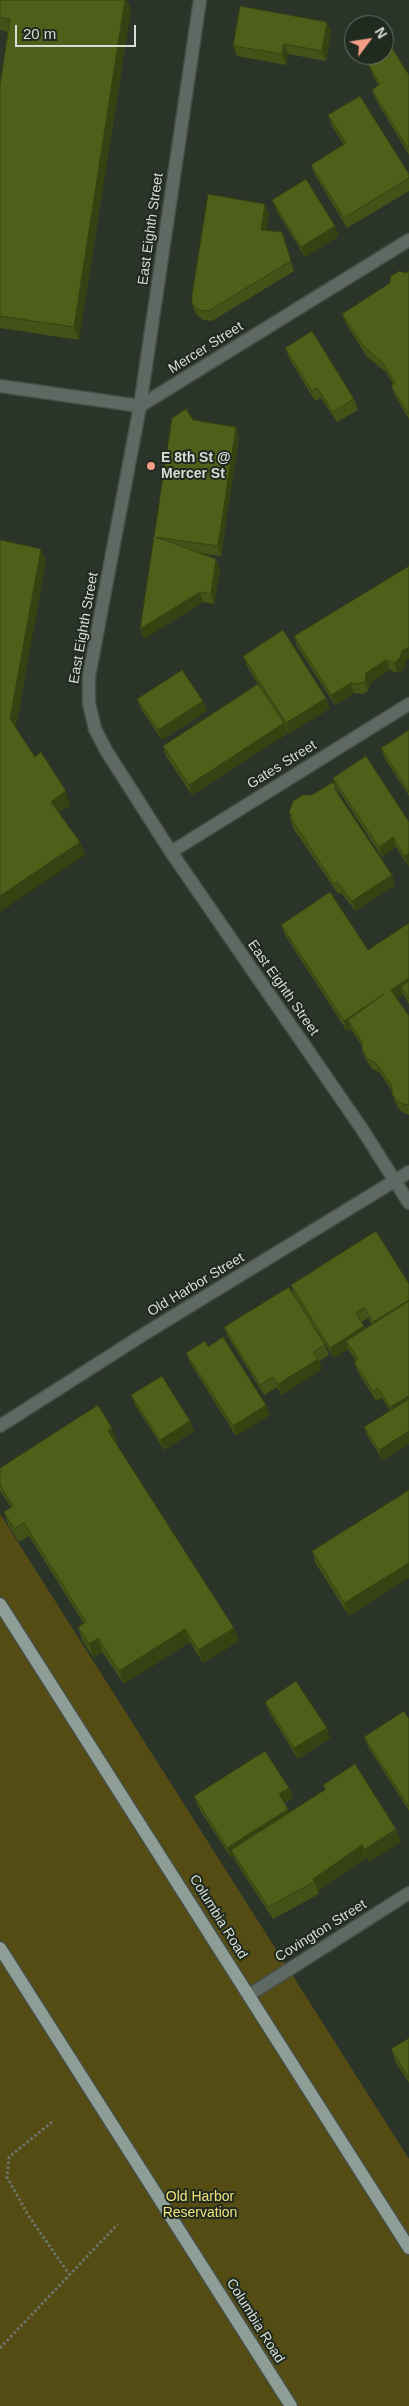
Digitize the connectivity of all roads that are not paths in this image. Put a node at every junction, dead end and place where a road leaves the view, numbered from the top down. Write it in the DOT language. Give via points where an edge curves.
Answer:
graph roads {
  1 [pos="200,0"];
  2 [pos="409,240"];
  3 [pos="0,386"];
  4 [pos="140,406"];
  5 [pos="409,704"];
  6 [pos="171,852"];
  7 [pos="409,1172"];
  8 [pos="394,1180"];
  9 [pos="409,1203"];
  10 [pos="0,1426"];
  11 [pos="0,1604"];
  12 [pos="409,1893"];
  13 [pos="0,1948"];
  14 [pos="249,1995"];
  15 [pos="409,2248"];
  16 [pos="291,2406"];
  1 -- 4 [label="street, East Eighth Street"];
  2 -- 4 [label="street, Mercer Street"];
  3 -- 4 [label="street"];
  4 -- 6 [label="street, East Eighth Street" via="89,676 89,703 100,741"];
  5 -- 6 [label="street, Gates Street"];
  6 -- 8 [label="street, East Eighth Street"];
  7 -- 8 [label="street, Old Harbor Street"];
  8 -- 9 [label="street, East Eighth Street"];
  8 -- 10 [label="street, Old Harbor Street"];
  11 -- 14 [label="main road, Columbia Road"];
  12 -- 14 [label="street, Covington Street"];
  13 -- 16 [label="main road, Columbia Road"];
  14 -- 15 [label="main road, Columbia Road"];
}
